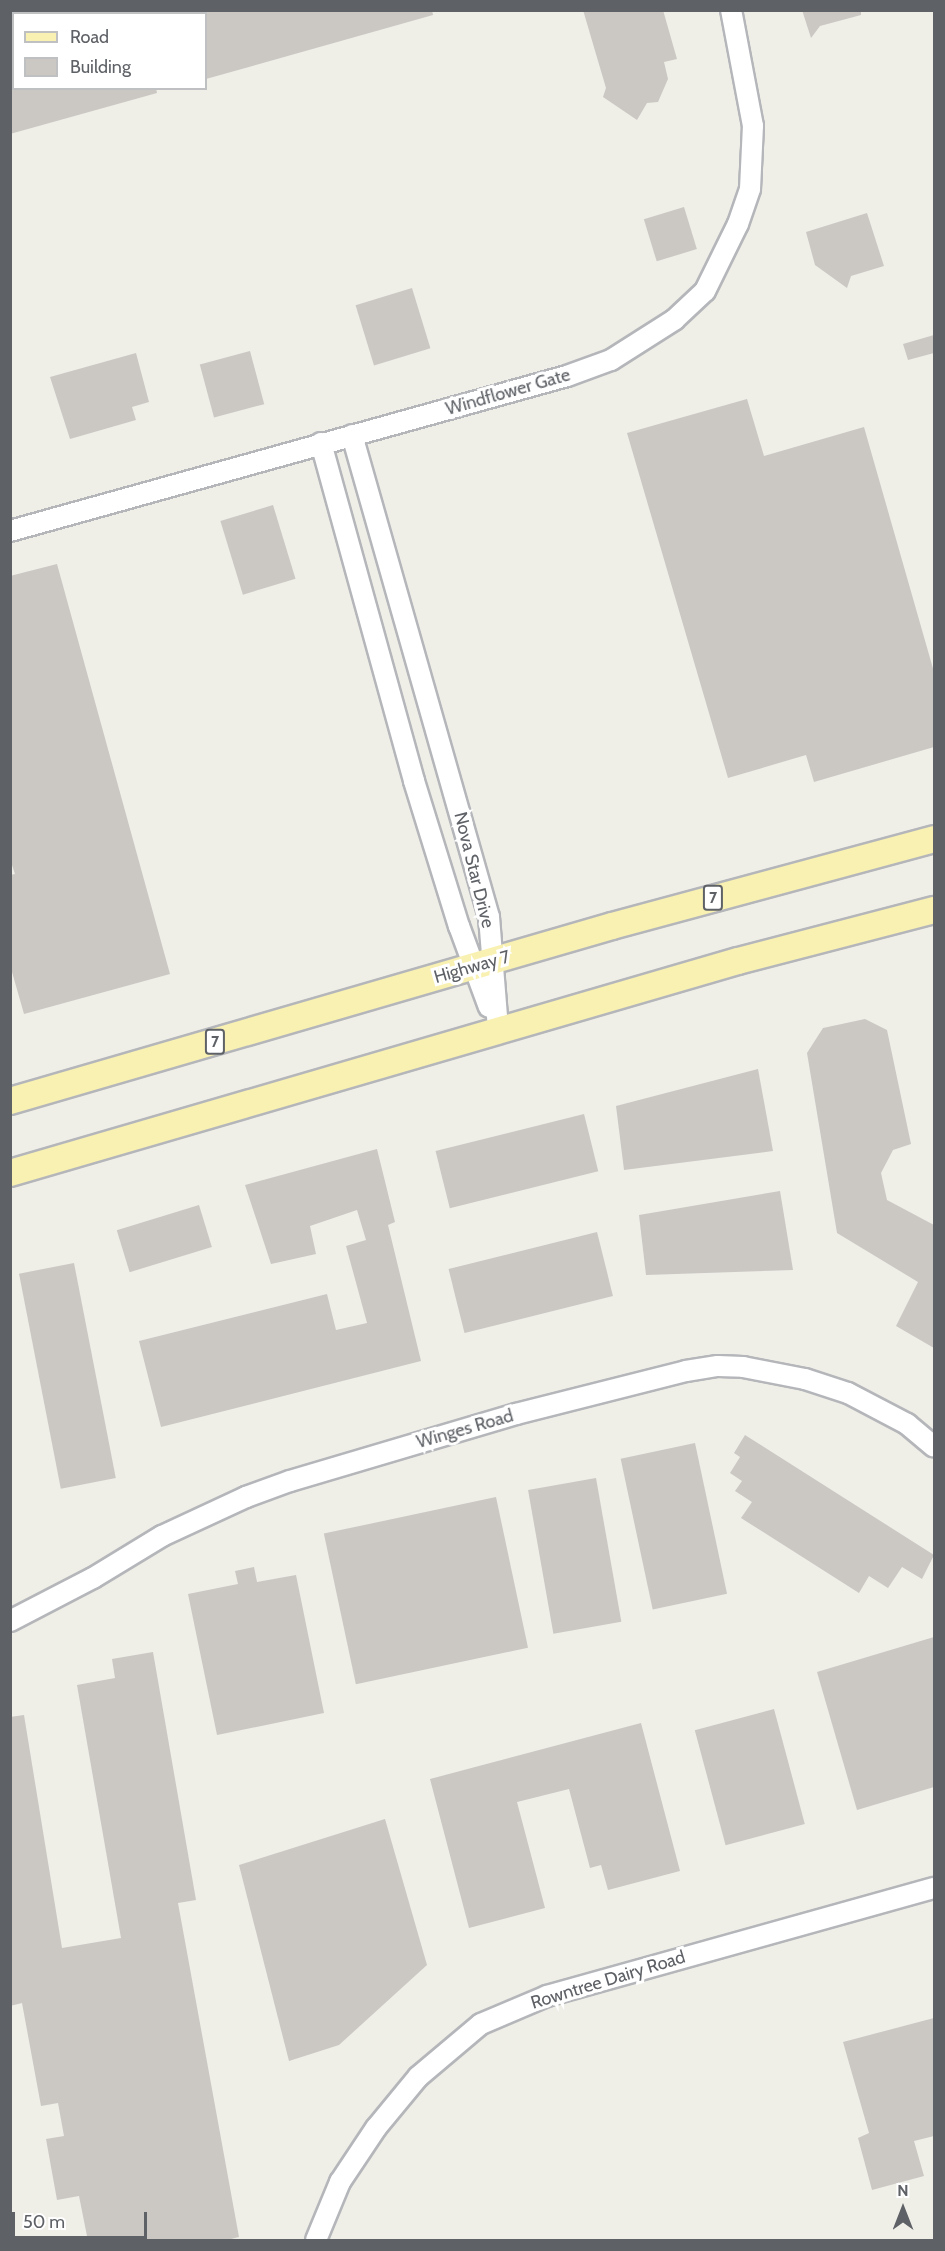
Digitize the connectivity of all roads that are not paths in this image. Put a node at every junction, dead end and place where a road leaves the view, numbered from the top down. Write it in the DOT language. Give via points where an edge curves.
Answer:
graph roads {
  1 [pos="731,10"];
  2 [pos="352,435"];
  3 [pos="321,443"];
  4 [pos="10,531"];
  5 [pos="934,838"];
  6 [pos="934,910"];
  7 [pos="483,963"];
  8 [pos="498,1030"];
  9 [pos="10,1101"];
  10 [pos="10,1173"];
  11 [pos="934,1447"];
  12 [pos="10,1622"];
  13 [pos="934,1888"];
  14 [pos="316,2241"];
  1 -- 2 [label="street, Windflower Gate" via="753,126 753,162 750,189 738,224 705,291 674,320 611,360 515,391"];
  2 -- 3 [label="street, Windflower Gate"];
  2 -- 7 [label="street, Nova Star Drive" via="489,917"];
  3 -- 4 [label="street, Windflower Gate"];
  3 -- 7 [label="street, Nova Star Drive" via="414,781"];
  5 -- 7 [label="main road, Highway 7 / 7"];
  6 -- 8 [label="main road"];
  7 -- 8 [label="street, Nova Star Drive"];
  7 -- 9 [label="main road, Highway 7 / 7"];
  8 -- 10 [label="main road"];
  11 -- 12 [label="street, Winges Road" via="907,1424 848,1393 805,1379 743,1367 686,1371 516,1414 246,1497 162,1536"];
  13 -- 14 [label="street, Rowntree Dairy Road" via="547,1996 481,2024 418,2078 376,2128 340,2182"];
}
